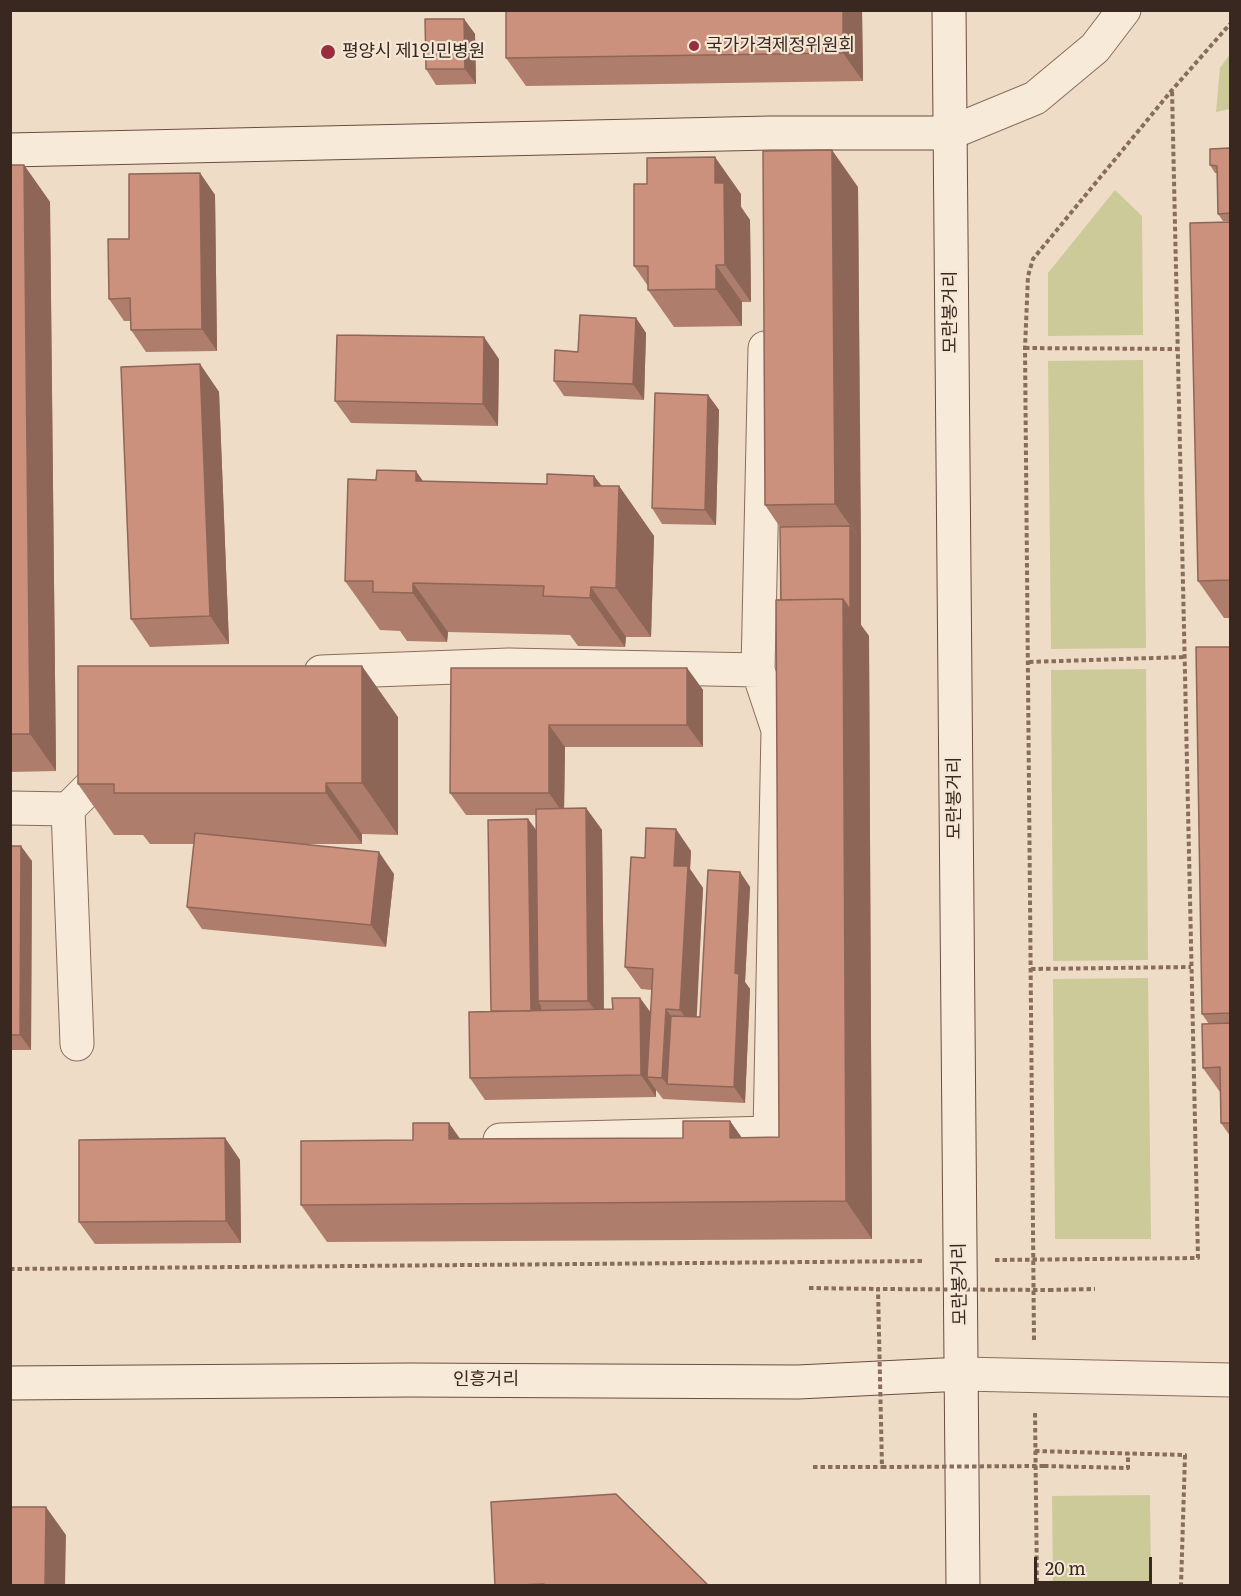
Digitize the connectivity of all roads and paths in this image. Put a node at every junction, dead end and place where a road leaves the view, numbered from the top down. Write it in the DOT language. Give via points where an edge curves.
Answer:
graph roads {
  1 [pos="949,10"];
  2 [pos="1124,10"];
  3 [pos="1230,24"];
  4 [pos="1172,90"];
  5 [pos="950,133"];
  6 [pos="10,150"];
  7 [pos="766,324"];
  8 [pos="1025,348"];
  9 [pos="1178,349"];
  10 [pos="1184,657"];
  11 [pos="1029,662"];
  12 [pos="758,670"];
  13 [pos="296,673"];
  14 [pos="106,727"];
  15 [pos="10,808"];
  16 [pos="68,809"];
  17 [pos="1191,967"];
  18 [pos="1031,969"];
  19 [pos="77,1044"];
  20 [pos="470,1141"];
  21 [pos="1033,1260"];
  22 [pos="960,1261"];
  23 [pos="10,1269"];
  24 [pos="809,1288"];
  25 [pos="878,1289"];
  26 [pos="1095,1289"];
  27 [pos="962,1374"];
  28 [pos="1035,1376"];
  29 [pos="1230,1380"];
  30 [pos="10,1383"];
  31 [pos="1035,1451"];
  32 [pos="1128,1454"];
  33 [pos="813,1467"];
  34 [pos="882,1467"];
  35 [pos="963,1586"];
  36 [pos="1037,1586"];
  37 [pos="1181,1586"];
  1 -- 5 [label="street, 모란봉거리"];
  2 -- 5 [label="street" via="1095,48 1035,98"];
  3 -- 4 [label="path"];
  4 -- 8 [label="path" via="1033,259 1028,276"];
  4 -- 9 [label="path"];
  5 -- 6 [label="street" via="770,145"];
  5 -- 22 [label="street, 모란봉거리"];
  7 -- 12 [label="street"];
  8 -- 9 [label="path"];
  8 -- 11 [label="path"];
  9 -- 10 [label="path"];
  10 -- 11 [label="path"];
  10 -- 17 [label="path"];
  11 -- 18 [label="path"];
  12 -- 13 [label="street" via="509,665"];
  12 -- 20 [label="street" via="778,730 770,1133"];
  14 -- 16 [label="street" via="97,780"];
  15 -- 16 [label="street"];
  16 -- 19 [label="street"];
  17 -- 18 [label="path"];
  17 -- 21 [label="path" via="1198,1258"];
  18 -- 21 [label="path"];
  21 -- 22 [label="path"];
  21 -- 28 [label="path"];
  22 -- 23 [label="path"];
  22 -- 27 [label="street, 모란봉거리"];
  24 -- 25 [label="path"];
  25 -- 26 [label="path, bridge"];
  25 -- 34 [label="path, bridge"];
  27 -- 28 [label="street, 인흥거리"];
  27 -- 30 [label="street, 인흥거리" via="798,1382"];
  27 -- 35 [label="street, 모란봉거리"];
  28 -- 29 [label="street, 인흥거리"];
  28 -- 31 [label="path"];
  31 -- 32 [label="path"];
  31 -- 36 [label="path"];
  32 -- 34 [label="path, bridge" via="1128,1468"];
  32 -- 37 [label="path" via="1185,1455"];
  33 -- 34 [label="path"];
}
